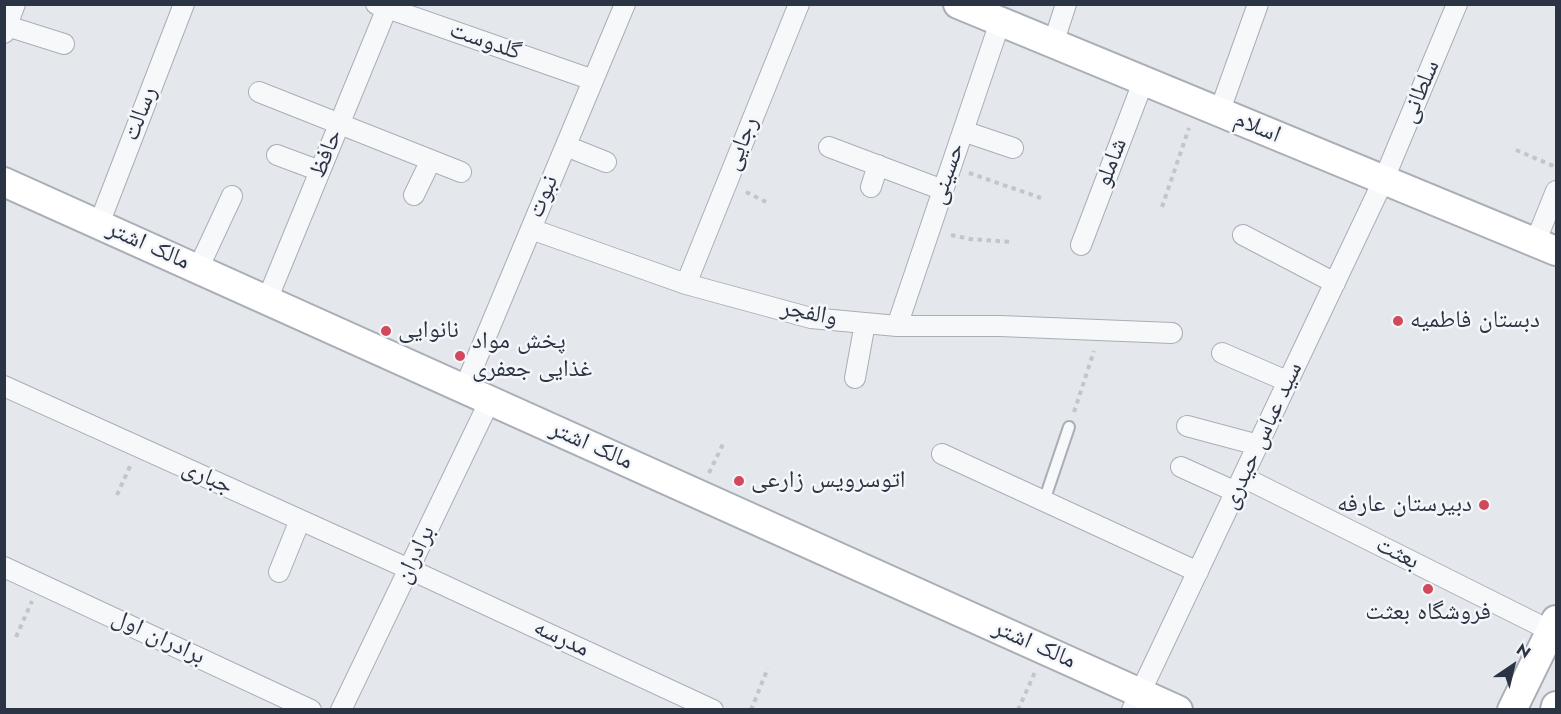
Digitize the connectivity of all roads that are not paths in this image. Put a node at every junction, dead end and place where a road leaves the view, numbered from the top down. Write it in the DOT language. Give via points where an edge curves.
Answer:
graph roads {
  1 [pos="15,4"];
  2 [pos="184,4"];
  3 [pos="625,4"];
  4 [pos="799,4"];
  5 [pos="958,4"];
  6 [pos="1066,4"];
  7 [pos="1258,4"];
  8 [pos="1457,4"];
  9 [pos="382,6"];
  10 [pos="1000,22"];
  11 [pos="6,30"];
  12 [pos="64,44"];
  13 [pos="1053,44"];
  14 [pos="593,80"];
  15 [pos="1143,82"];
  16 [pos="259,92"];
  17 [pos="1208,109"];
  18 [pos="339,124"];
  19 [pos="963,131"];
  20 [pos="566,146"];
  21 [pos="829,147"];
  22 [pos="1013,148"];
  23 [pos="277,155"];
  24 [pos="431,160"];
  25 [pos="606,162"];
  26 [pos="878,165"];
  27 [pos="320,171"];
  28 [pos="461,172"];
  29 [pos="1384,179"];
  30 [pos="4,182"];
  31 [pos="870,187"];
  32 [pos="943,190"];
  33 [pos="1557,191"];
  34 [pos="414,195"];
  35 [pos="232,196"];
  36 [pos="99,224"];
  37 [pos="531,229"];
  38 [pos="1243,235"];
  39 [pos="1082,245"];
  40 [pos="1546,247"];
  41 [pos="198,269"];
  42 [pos="1335,283"];
  43 [pos="686,284"];
  44 [pos="267,300"];
  45 [pos="865,323"];
  46 [pos="897,326"];
  47 [pos="1172,333"];
  48 [pos="1222,353"];
  49 [pos="855,378"];
  50 [pos="1288,382"];
  51 [pos="4,386"];
  52 [pos="464,388"];
  53 [pos="490,400"];
  54 [pos="1187,426"];
  55 [pos="1069,427"];
  56 [pos="1258,445"];
  57 [pos="942,454"];
  58 [pos="1181,467"];
  59 [pos="1240,485"];
  60 [pos="1044,501"];
  61 [pos="300,520"];
  62 [pos="4,567"];
  63 [pos="409,569"];
  64 [pos="279,572"];
  65 [pos="1198,572"];
  66 [pos="1554,626"];
  67 [pos="1136,701"];
  68 [pos="311,710"];
  69 [pos="341,710"];
  70 [pos="713,710"];
  71 [pos="1178,710"];
  72 [pos="1512,710"];
  1 -- 11 [label="street"];
  2 -- 36 [label="street, رسالت"];
  3 -- 14 [label="street, نبوت"];
  4 -- 43 [label="street, رجایی"];
  5 -- 10 [label="street, اسلام"];
  6 -- 13 [label="street"];
  7 -- 17 [label="street"];
  8 -- 29 [label="street, سلطانی"];
  9 -- 14 [label="street, گلدوست"];
  9 -- 18 [label="street, حافظ"];
  10 -- 13 [label="street, اسلام"];
  10 -- 19 [label="street, حسینی"];
  11 -- 12 [label="street"];
  13 -- 15 [label="street, اسلام"];
  14 -- 20 [label="street, نبوت"];
  15 -- 17 [label="street, اسلام"];
  15 -- 39 [label="street, شاملو"];
  16 -- 18 [label="street"];
  17 -- 29 [label="street, اسلام"];
  18 -- 24 [label="street"];
  18 -- 27 [label="street, حافظ"];
  19 -- 22 [label="street"];
  19 -- 32 [label="street, حسینی"];
  20 -- 25 [label="street"];
  20 -- 37 [label="street, نبوت"];
  21 -- 26 [label="street"];
  23 -- 27 [label="street"];
  24 -- 28 [label="street"];
  24 -- 34 [label="street"];
  26 -- 31 [label="street"];
  26 -- 32 [label="street"];
  27 -- 44 [label="street, حافظ"];
  29 -- 40 [label="street, اسلام"];
  29 -- 42 [label="street, سید عباس حیدری"];
  30 -- 36 [label="street, مالک اشتر"];
  32 -- 46 [label="street, حسینی"];
  33 -- 40 [label="street"];
  35 -- 41 [label="street"];
  36 -- 41 [label="street, مالک اشتر"];
  37 -- 43 [label="street, والفجر"];
  37 -- 52 [label="street, نبوت"];
  38 -- 42 [label="street"];
  41 -- 44 [label="street, مالک اشتر"];
  42 -- 50 [label="street, سید عباس حیدری"];
  43 -- 45 [label="street, والفجر" via="811,318"];
  44 -- 52 [label="street, مالک اشتر"];
  45 -- 46 [label="street, والفجر"];
  45 -- 49 [label="street"];
  46 -- 47 [label="street, والفجر"];
  48 -- 50 [label="street"];
  50 -- 56 [label="street, سید عباس حیدری"];
  51 -- 61 [label="street, جباری"];
  52 -- 53 [label="street, مالک اشتر"];
  53 -- 63 [label="street, برادران"];
  53 -- 67 [label="street, مالک اشتر" via="1045,650"];
  54 -- 56 [label="street"];
  55 -- 60 [label="lane"];
  56 -- 59 [label="street, سید عباس حیدری"];
  57 -- 60 [label="street"];
  58 -- 59 [label="street, بعثت"];
  59 -- 65 [label="street, سید عباس حیدری"];
  59 -- 66 [label="street, بعثت"];
  60 -- 65 [label="street"];
  61 -- 63 [label="street, جباری"];
  61 -- 64 [label="street"];
  62 -- 68 [label="street, برادران اول"];
  63 -- 69 [label="street, برادران"];
  63 -- 70 [label="street, مدرسه"];
  65 -- 67 [label="street, سید عباس حیدری"];
  66 -- 72 [label="street"];
  67 -- 71 [label="street, مالک اشتر"];
}
